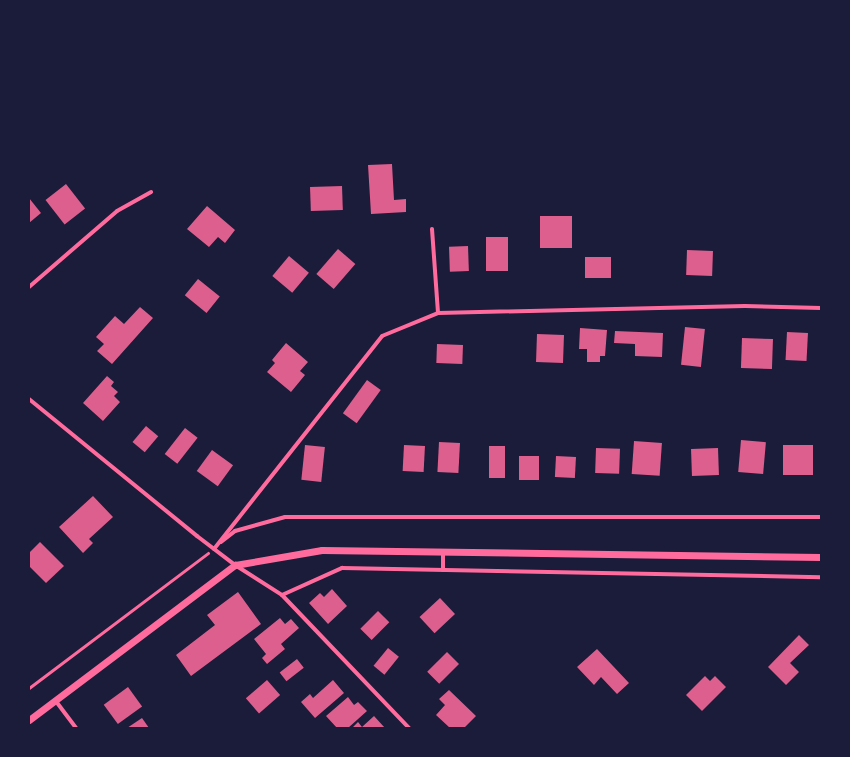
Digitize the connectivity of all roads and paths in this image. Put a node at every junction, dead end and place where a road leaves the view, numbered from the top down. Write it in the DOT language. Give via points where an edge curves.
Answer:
graph roads {
  1 [pos="151,192"];
  2 [pos="432,229"];
  3 [pos="29,287"];
  4 [pos="821,308"];
  5 [pos="438,313"];
  6 [pos="29,399"];
  7 [pos="821,517"];
  8 [pos="214,549"];
  9 [pos="443,552"];
  10 [pos="821,557"];
  11 [pos="235,565"];
  12 [pos="443,570"];
  13 [pos="821,577"];
  14 [pos="282,596"];
  15 [pos="29,688"];
  16 [pos="55,700"];
  17 [pos="29,720"];
  18 [pos="76,728"];
  19 [pos="409,728"];
  1 -- 3 [label="street" via="117,211"];
  2 -- 5 [label="street"];
  4 -- 5 [label="street" via="744,306"];
  5 -- 8 [label="street" via="382,336"];
  6 -- 8 [label="street"];
  7 -- 8 [label="street" via="285,517 235,531"];
  8 -- 11 [label="street"];
  8 -- 15 [label="path"];
  9 -- 10 [label="street"];
  9 -- 11 [label="street" via="322,550"];
  9 -- 12 [label="street"];
  11 -- 14 [label="street"];
  11 -- 16 [label="street"];
  12 -- 13 [label="street"];
  12 -- 14 [label="street" via="342,568"];
  14 -- 19 [label="street"];
  16 -- 17 [label="street"];
  16 -- 18 [label="street"];
}
